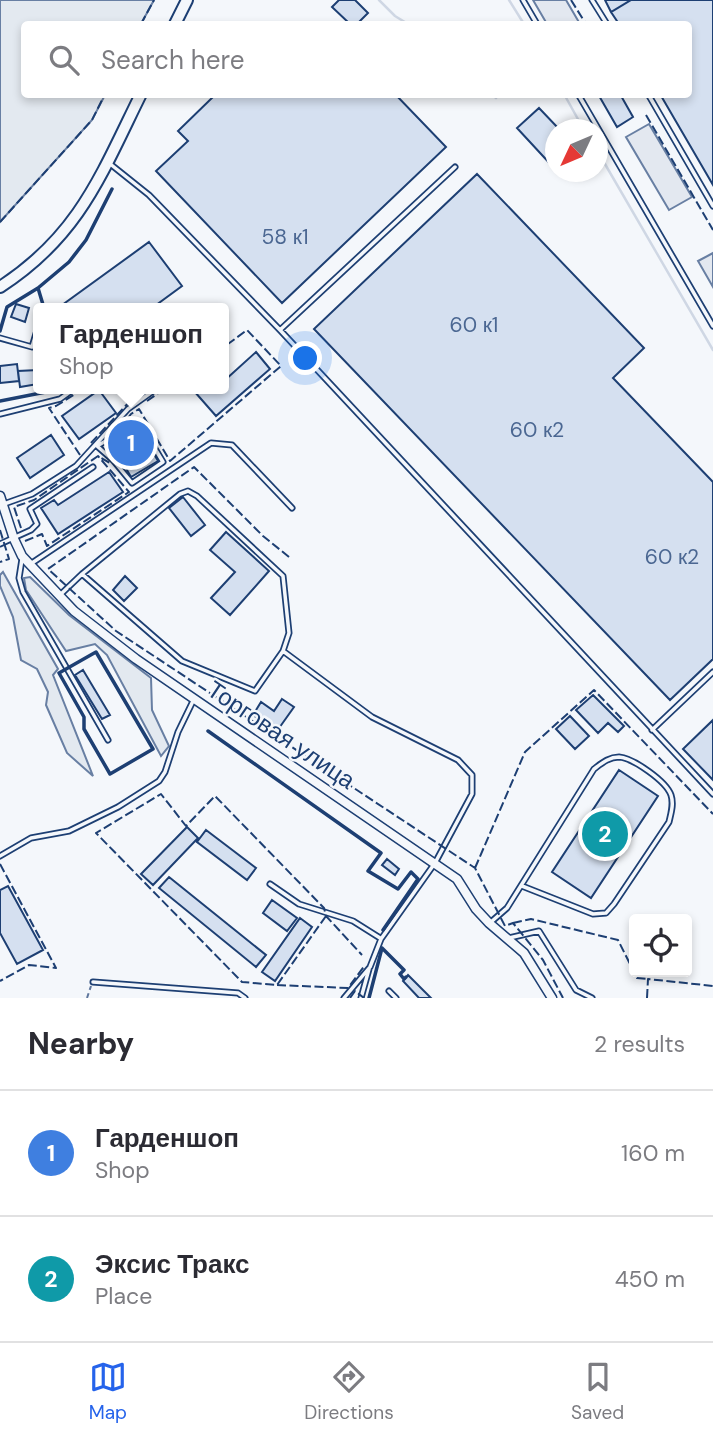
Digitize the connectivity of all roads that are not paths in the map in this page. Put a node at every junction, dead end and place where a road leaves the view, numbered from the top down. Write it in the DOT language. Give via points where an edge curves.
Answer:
graph roads {
  1 [pos="187,0"];
  2 [pos="523,0"];
  3 [pos="592,0"];
  4 [pos="176,21"];
  5 [pos="535,21"];
  6 [pos="605,21"];
  7 [pos="139,98"];
  8 [pos="580,98"];
  9 [pos="650,98"];
  10 [pos="107,162"];
  11 [pos="455,167"];
  12 [pos="713,206"];
  13 [pos="0,287"];
  14 [pos="713,326"];
  15 [pos="280,330"];
  16 [pos="0,338"];
  17 [pos="33,343"];
  18 [pos="67,394"];
  19 [pos="149,394"];
  20 [pos="0,414"];
  21 [pos="97,446"];
  22 [pos="93,467"];
  23 [pos="1,500"];
  24 [pos="292,508"];
  25 [pos="14,539"];
  26 [pos="0,544"];
  27 [pos="22,556"];
  28 [pos="28,564"];
  29 [pos="82,574"];
  30 [pos="60,596"];
  31 [pos="284,651"];
  32 [pos="713,672"];
  33 [pos="194,699"];
  34 [pos="652,730"];
  35 [pos="108,740"];
  36 [pos="713,794"];
  37 [pos="0,856"];
  38 [pos="435,863"];
  39 [pos="270,884"];
  40 [pos="522,886"];
  41 [pos="489,923"];
  42 [pos="509,938"];
  43 [pos="381,939"];
  44 [pos="370,967"];
  45 [pos="93,982"];
  46 [pos="389,991"];
  47 [pos="245,998"];
  48 [pos="344,998"];
  49 [pos="361,998"];
  50 [pos="396,998"];
  51 [pos="552,998"];
  52 [pos="592,998"];
  1 -- 4 [label="main road"];
  2 -- 5 [label="lane"];
  3 -- 6 [label="lane"];
  7 -- 10 [label="main road"];
  8 -- 14 [label="lane"];
  9 -- 12 [label="lane"];
  10 -- 13 [label="main road" via="88,199 58,240"];
  10 -- 15 [label="lane" via="149,195"];
  11 -- 15 [label="lane"];
  15 -- 34 [label="lane"];
  16 -- 17 [label="lane"];
  18 -- 20 [label="lane"];
  19 -- 21 [label="lane" via="128,409"];
  21 -- 21 [label="lane" via="132,483 163,461 139,422"];
  21 -- 23 [label="lane" via="76,466 32,494"];
  22 -- 25 [label="lane" via="30,509 37,524"];
  23 -- 25 [label="street, Торговая улица"];
  24 -- 28 [label="lane" via="232,445 211,443"];
  25 -- 26 [label="lane"];
  25 -- 27 [label="street, Торговая улица"];
  27 -- 28 [label="street, Торговая улица"];
  27 -- 35 [label="lane" via="19,578 23,592"];
  28 -- 30 [label="street, Торговая улица"];
  29 -- 30 [label="lane"];
  29 -- 31 [label="lane" via="182,661 255,691"];
  29 -- 31 [label="lane" via="188,491 283,576 289,633"];
  30 -- 33 [label="street, Торговая улица" via="125,651"];
  31 -- 38 [label="lane" via="372,717 458,760 472,775 471,794"];
  32 -- 34 [label="lane"];
  33 -- 37 [label="lane" via="159,781 69,831 31,838"];
  33 -- 38 [label="street, Торговая улица"];
  34 -- 36 [label="lane"];
  38 -- 41 [label="street, Торговая улица" via="457,878"];
  38 -- 43 [label="lane"];
  39 -- 43 [label="lane" via="299,904 353,921"];
  40 -- 40 [label="lane" via="594,769 605,761 629,759 671,793 669,822 606,912 593,914"];
  40 -- 41 [label="lane"];
  41 -- 42 [label="street, Торговая улица"];
  42 -- 51 [label="street, Торговая улица"];
  42 -- 52 [label="lane" via="539,931 576,990"];
  43 -- 44 [label="lane"];
  44 -- 48 [label="lane"];
  44 -- 49 [label="lane"];
  45 -- 47 [label="lane" via="238,993"];
  46 -- 50 [label="lane"];
}
